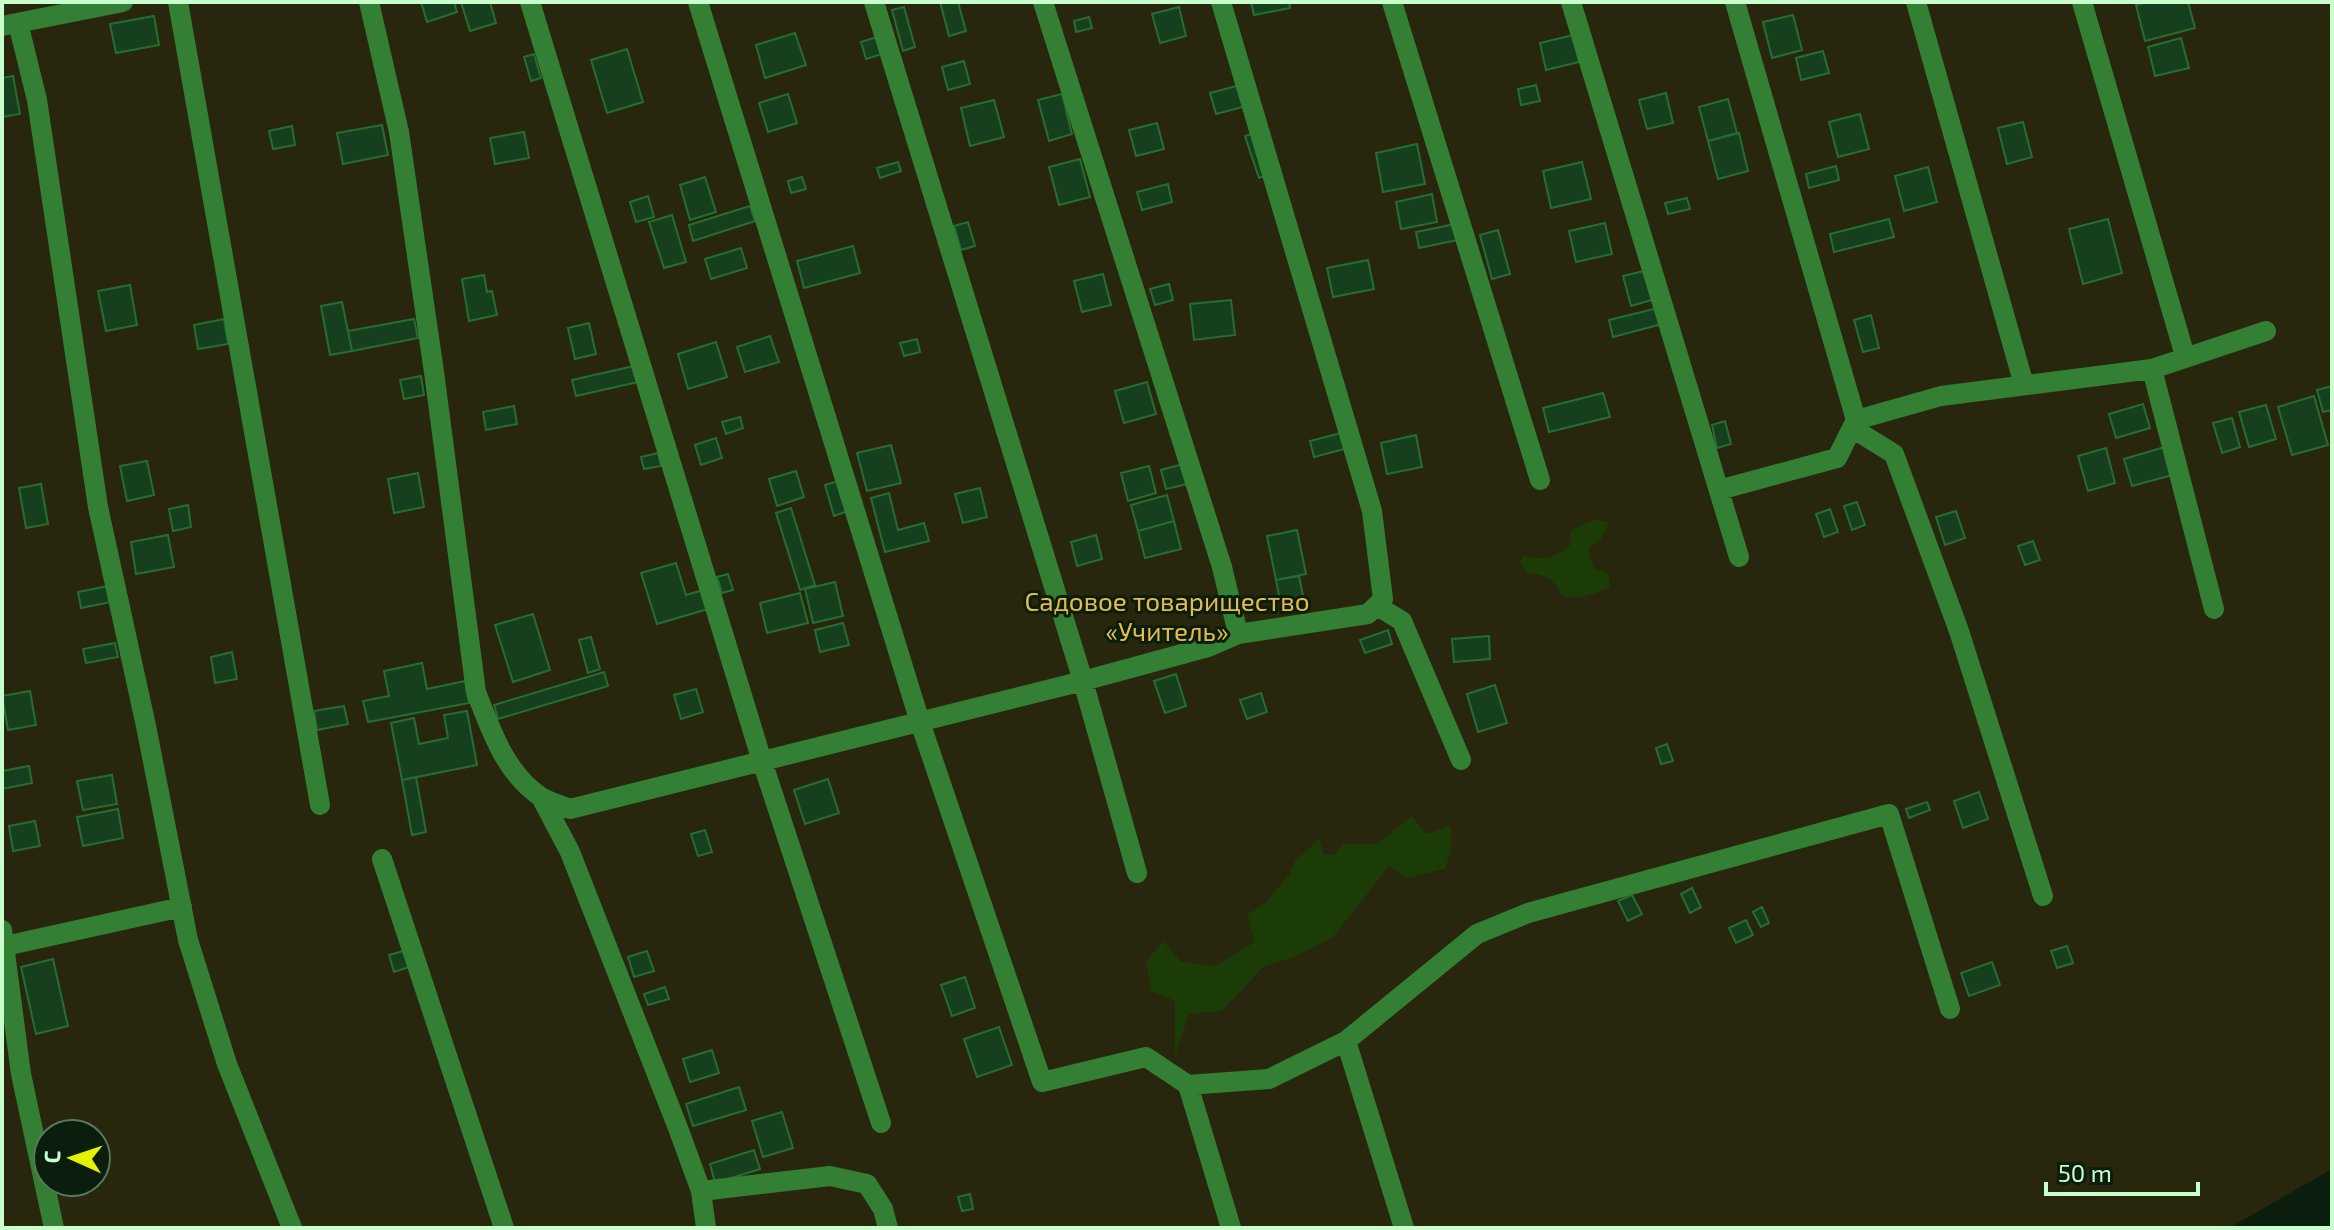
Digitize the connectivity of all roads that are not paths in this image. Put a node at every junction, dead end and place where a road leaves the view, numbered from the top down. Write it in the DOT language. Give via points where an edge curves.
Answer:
graph roads {
  1 [pos="123,2"];
  2 [pos="178,2"];
  3 [pos="369,2"];
  4 [pos="530,2"];
  5 [pos="698,2"];
  6 [pos="874,2"];
  7 [pos="1043,2"];
  8 [pos="1221,2"];
  9 [pos="1392,2"];
  10 [pos="1571,2"];
  11 [pos="1735,2"];
  12 [pos="1916,2"];
  13 [pos="2082,2"];
  14 [pos="10,25"];
  15 [pos="2266,331"];
  16 [pos="2185,356"];
  17 [pos="2152,369"];
  18 [pos="2024,385"];
  19 [pos="1854,424"];
  20 [pos="1540,480"];
  21 [pos="1719,490"];
  22 [pos="1739,557"];
  23 [pos="1377,606"];
  24 [pos="2214,609"];
  25 [pos="1238,634"];
  26 [pos="1083,681"];
  27 [pos="920,722"];
  28 [pos="1461,760"];
  29 [pos="762,761"];
  30 [pos="541,797"];
  31 [pos="320,805"];
  32 [pos="382,859"];
  33 [pos="1137,873"];
  34 [pos="2043,896"];
  35 [pos="182,907"];
  36 [pos="3,938"];
  37 [pos="1950,1009"];
  38 [pos="1346,1041"];
  39 [pos="1188,1085"];
  40 [pos="881,1123"];
  41 [pos="701,1191"];
  42 [pos="54,1228"];
  43 [pos="292,1228"];
  44 [pos="504,1228"];
  45 [pos="706,1228"];
  46 [pos="888,1228"];
  47 [pos="1231,1228"];
  48 [pos="1404,1228"];
  1 -- 14 [label="street"];
  2 -- 31 [label="street"];
  3 -- 30 [label="street" via="399,132 476,692 511,769"];
  4 -- 29 [label="street"];
  5 -- 27 [label="street"];
  6 -- 26 [label="street"];
  7 -- 25 [label="street" via="1222,567"];
  8 -- 23 [label="street" via="1372,511 1383,599"];
  9 -- 20 [label="street"];
  10 -- 21 [label="street"];
  11 -- 19 [label="street"];
  12 -- 18 [label="street"];
  13 -- 16 [label="street"];
  14 -- 35 [label="street" via="37,100 98,507"];
  15 -- 16 [label="street"];
  16 -- 17 [label="street"];
  17 -- 18 [label="street"];
  17 -- 24 [label="street"];
  18 -- 19 [label="street" via="1941,396"];
  19 -- 21 [label="street" via="1837,458"];
  19 -- 34 [label="street" via="1894,454 1959,631"];
  21 -- 22 [label="street"];
  23 -- 25 [label="street" via="1368,614"];
  23 -- 28 [label="street" via="1402,621"];
  25 -- 26 [label="street"];
  26 -- 27 [label="street"];
  26 -- 33 [label="street"];
  27 -- 29 [label="street"];
  27 -- 39 [label="street" via="1042,1082 1146,1057"];
  29 -- 30 [label="street" via="570,809"];
  29 -- 40 [label="street"];
  30 -- 41 [label="street" via="570,852"];
  32 -- 44 [label="street"];
  35 -- 36 [label="street"];
  35 -- 43 [label="street" via="227,1064"];
  36 -- 42 [label="street" via="21,1074"];
  37 -- 38 [label="street" via="1889,814 1515,918 1477,934"];
  38 -- 39 [label="street" via="1269,1079"];
  38 -- 48 [label="street"];
  39 -- 47 [label="street"];
  41 -- 45 [label="street"];
  41 -- 46 [label="street" via="830,1176 867,1184"];
}
